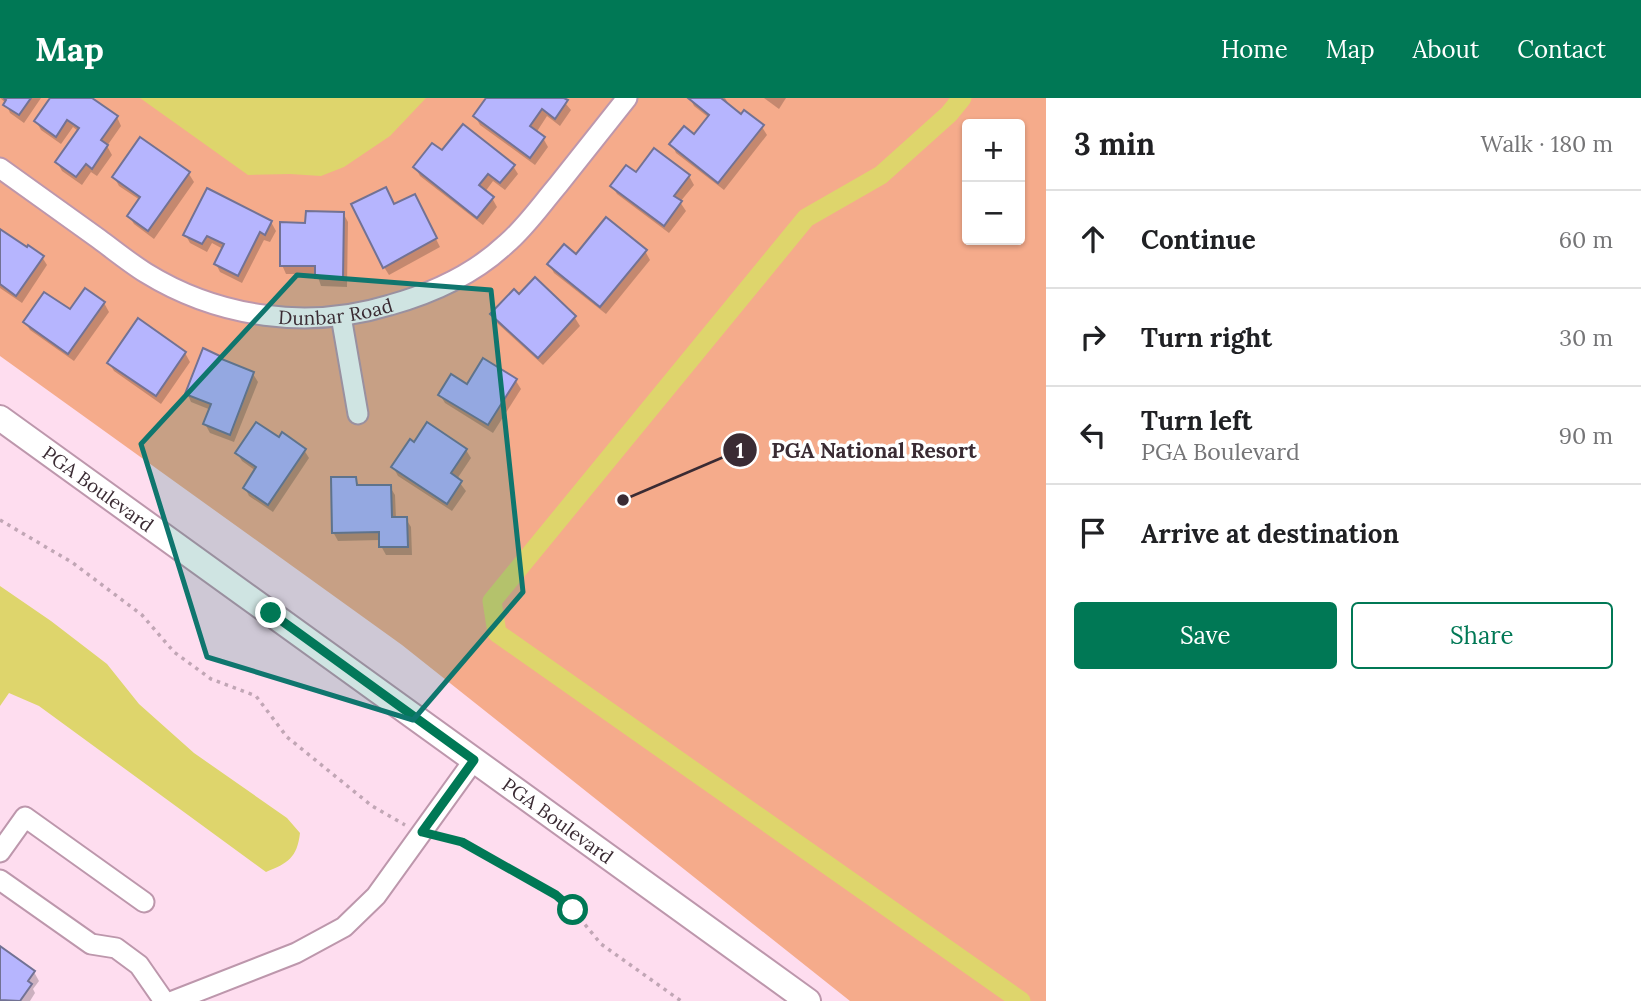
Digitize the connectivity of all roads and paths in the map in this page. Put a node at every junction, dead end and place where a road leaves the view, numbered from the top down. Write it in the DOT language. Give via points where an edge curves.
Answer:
graph roads {
  1 [pos="628,98"];
  2 [pos="0,168"];
  3 [pos="341,316"];
  4 [pos="358,414"];
  5 [pos="0,418"];
  6 [pos="0,520"];
  7 [pos="474,760"];
  8 [pos="422,832"];
  9 [pos="0,852"];
  10 [pos="0,880"];
  11 [pos="144,902"];
  12 [pos="164,1001"];
  13 [pos="173,1001"];
  14 [pos="681,1001"];
  15 [pos="808,1001"];
  1 -- 3 [label="street, Dunbar Road" via="526,224 482,264 417,298"];
  2 -- 3 [label="street, Dunbar Road" via="147,273 186,293 275,317"];
  3 -- 4 [label="street"];
  5 -- 7 [label="main road, PGA Boulevard"];
  6 -- 8 [label="path" via="73,563 142,615 174,652 211,679 256,696 287,737 372,806"];
  7 -- 8 [label="street"];
  7 -- 15 [label="main road, PGA Boulevard"];
  8 -- 13 [label="street" via="376,896 344,927 296,953"];
  8 -- 14 [label="path" via="462,842 556,895 601,944"];
  9 -- 11 [label="street" via="25,817"];
  10 -- 12 [label="street" via="91,944 116,948 139,965"];
}
